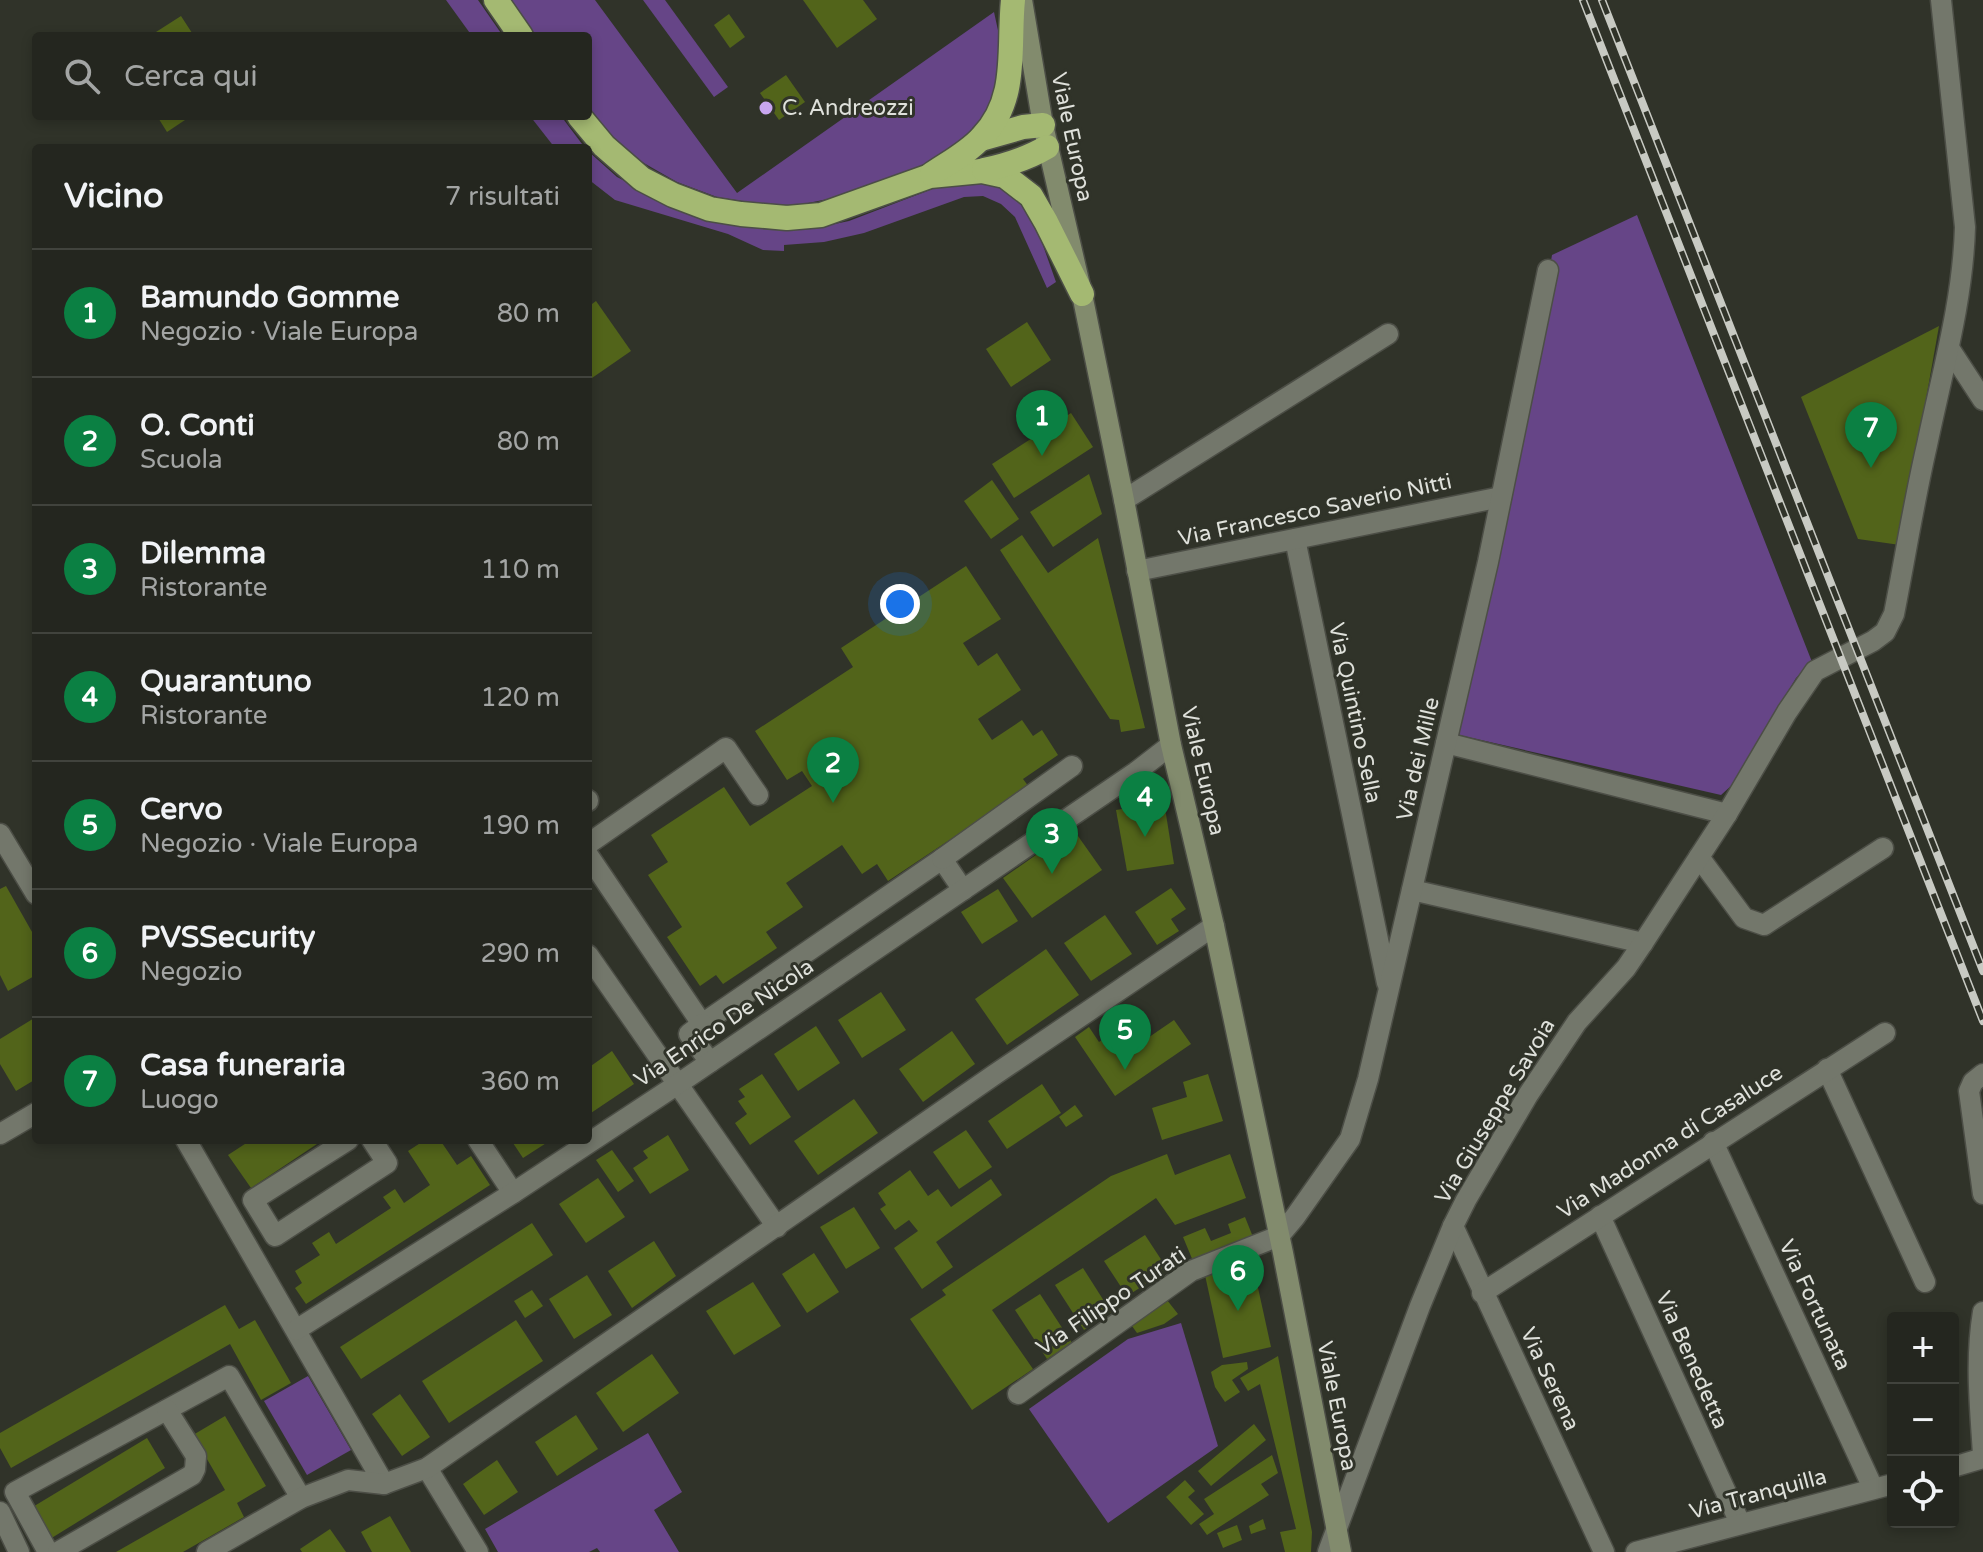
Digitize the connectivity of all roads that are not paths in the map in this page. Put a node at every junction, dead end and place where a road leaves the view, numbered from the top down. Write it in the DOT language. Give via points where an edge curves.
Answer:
graph roads {
  1 [pos="496,0"];
  2 [pos="1013,0"];
  3 [pos="1022,0"];
  4 [pos="1941,0"];
  5 [pos="518,32"];
  6 [pos="582,120"];
  7 [pos="1045,136"];
  8 [pos="981,139"];
  9 [pos="982,171"];
  10 [pos="930,176"];
  11 [pos="1548,270"];
  12 [pos="1082,294"];
  13 [pos="1388,334"];
  14 [pos="1949,348"];
  15 [pos="1983,400"];
  16 [pos="1501,497"];
  17 [pos="1124,500"];
  18 [pos="1295,539"];
  19 [pos="1137,571"];
  20 [pos="1446,743"];
  21 [pos="1171,745"];
  22 [pos="1072,766"];
  23 [pos="758,795"];
  24 [pos="1727,814"];
  25 [pos="0,834"];
  26 [pos="592,841"];
  27 [pos="1883,848"];
  28 [pos="1699,857"];
  29 [pos="942,859"];
  30 [pos="592,861"];
  31 [pos="32,887"];
  32 [pos="963,890"];
  33 [pos="1412,890"];
  34 [pos="1214,926"];
  35 [pos="1643,943"];
  36 [pos="592,961"];
  37 [pos="1388,991"];
  38 [pos="702,1024"];
  39 [pos="1885,1033"];
  40 [pos="710,1062"];
  41 [pos="1827,1069"];
  42 [pos="1983,1074"];
  43 [pos="678,1084"];
  44 [pos="32,1115"];
  45 [pos="0,1134"];
  46 [pos="592,1141"];
  47 [pos="1713,1142"];
  48 [pos="188,1144"];
  49 [pos="342,1144"];
  50 [pos="375,1144"];
  51 [pos="481,1144"];
  52 [pos="587,1144"];
  53 [pos="513,1193"];
  54 [pos="1983,1194"];
  55 [pos="1600,1216"];
  56 [pos="1453,1226"];
  57 [pos="777,1227"];
  58 [pos="1279,1236"];
  59 [pos="1925,1282"];
  60 [pos="1482,1293"];
  61 [pos="1983,1312"];
  62 [pos="296,1330"];
  63 [pos="1018,1394"];
  64 [pos="167,1410"];
  65 [pos="1983,1456"];
  66 [pos="1959,1465"];
  67 [pos="427,1468"];
  68 [pos="384,1484"];
  69 [pos="1883,1486"];
  70 [pos="301,1498"];
  71 [pos="0,1512"];
  72 [pos="1740,1523"];
  73 [pos="1337,1531"];
  74 [pos="19,1552"];
  75 [pos="48,1552"];
  76 [pos="58,1552"];
  77 [pos="207,1552"];
  78 [pos="478,1552"];
  79 [pos="1328,1552"];
  80 [pos="1341,1552"];
  81 [pos="1604,1552"];
  82 [pos="1636,1552"];
  1 -- 5 [label="highway"];
  2 -- 8 [label="highway" via="1011,70 1004,102"];
  3 -- 7 [label="main road, Viale Europa"];
  4 -- 14 [label="street" via="1965,227"];
  6 -- 10 [label="highway" via="642,179 710,209 741,214 821,215"];
  7 -- 8 [label="highway" via="1014,129"];
  7 -- 9 [label="highway" via="1032,156"];
  7 -- 12 [label="main road, Viale Europa"];
  8 -- 10 [label="highway"];
  9 -- 10 [label="highway"];
  9 -- 12 [label="highway" via="1005,176 1031,196"];
  11 -- 16 [label="street, Via dei Mille"];
  12 -- 17 [label="main road, Viale Europa"];
  13 -- 17 [label="street"];
  14 -- 15 [label="street"];
  14 -- 24 [label="street, Via Giuseppe Savoia" via="1894,614 1873,641 1815,671"];
  16 -- 18 [label="street, Via Francesco Saverio Nitti"];
  16 -- 20 [label="street, Via dei Mille"];
  17 -- 19 [label="main road, Viale Europa"];
  18 -- 19 [label="street, Via Francesco Saverio Nitti"];
  18 -- 37 [label="street, Via Quintino Sella"];
  19 -- 21 [label="main road, Viale Europa"];
  20 -- 24 [label="street"];
  20 -- 33 [label="street, Via dei Mille"];
  21 -- 32 [label="street, Via Enrico De Nicola"];
  21 -- 34 [label="main road, Viale Europa"];
  22 -- 29 [label="street"];
  23 -- 26 [label="street" via="726,748"];
  24 -- 28 [label="street, Via Giuseppe Savoia"];
  25 -- 31 [label="street"];
  27 -- 28 [label="street" via="1764,925 1744,918"];
  28 -- 35 [label="street, Via Giuseppe Savoia"];
  29 -- 32 [label="street"];
  29 -- 38 [label="street"];
  30 -- 38 [label="street"];
  32 -- 40 [label="street, Via Enrico De Nicola"];
  33 -- 35 [label="street"];
  33 -- 37 [label="street, Via dei Mille"];
  34 -- 57 [label="street"];
  34 -- 58 [label="main road, Viale Europa"];
  35 -- 56 [label="street, Via Giuseppe Savoia" via="1577,1022"];
  36 -- 43 [label="street"];
  37 -- 58 [label="street, Via dei Mille" via="1350,1139"];
  38 -- 40 [label="street" via="689,1034"];
  39 -- 41 [label="street, Via Madonna di Casaluce"];
  40 -- 43 [label="street, Via Enrico De Nicola"];
  41 -- 47 [label="street, Via Madonna di Casaluce"];
  41 -- 59 [label="street"];
  42 -- 54 [label="street" via="1969,1091"];
  43 -- 46 [label="street, Via Enrico De Nicola"];
  43 -- 57 [label="street"];
  44 -- 45 [label="street"];
  47 -- 55 [label="street, Via Madonna di Casaluce"];
  47 -- 69 [label="street, Via Fortunata"];
  48 -- 62 [label="street"];
  49 -- 50 [label="street" via="253,1200 275,1236 387,1163"];
  51 -- 53 [label="street"];
  52 -- 53 [label="street, Via Enrico De Nicola"];
  53 -- 62 [label="street, Via Enrico De Nicola"];
  55 -- 60 [label="street, Via Madonna di Casaluce"];
  55 -- 72 [label="street, Via Benedetta"];
  56 -- 60 [label="street, Via Serena"];
  56 -- 73 [label="street, Via Giuseppe Savoia"];
  57 -- 67 [label="street"];
  58 -- 63 [label="street, Via Filippo Turati" via="1191,1271"];
  58 -- 73 [label="main road, Viale Europa"];
  60 -- 81 [label="street, Via Serena"];
  61 -- 65 [label="street" via="1977,1374"];
  62 -- 68 [label="street"];
  64 -- 70 [label="street" via="229,1376"];
  64 -- 75 [label="street" via="15,1492"];
  64 -- 76 [label="street" via="196,1456 192,1475"];
  65 -- 66 [label="street"];
  67 -- 68 [label="street"];
  67 -- 78 [label="street"];
  68 -- 70 [label="street" via="348,1480"];
  69 -- 72 [label="street, Via Tranquilla"];
  70 -- 77 [label="street"];
  71 -- 74 [label="street"];
  72 -- 82 [label="street, Via Tranquilla"];
  73 -- 79 [label="street, Via Giuseppe Savoia"];
  73 -- 80 [label="main road, Viale Europa"];
}
